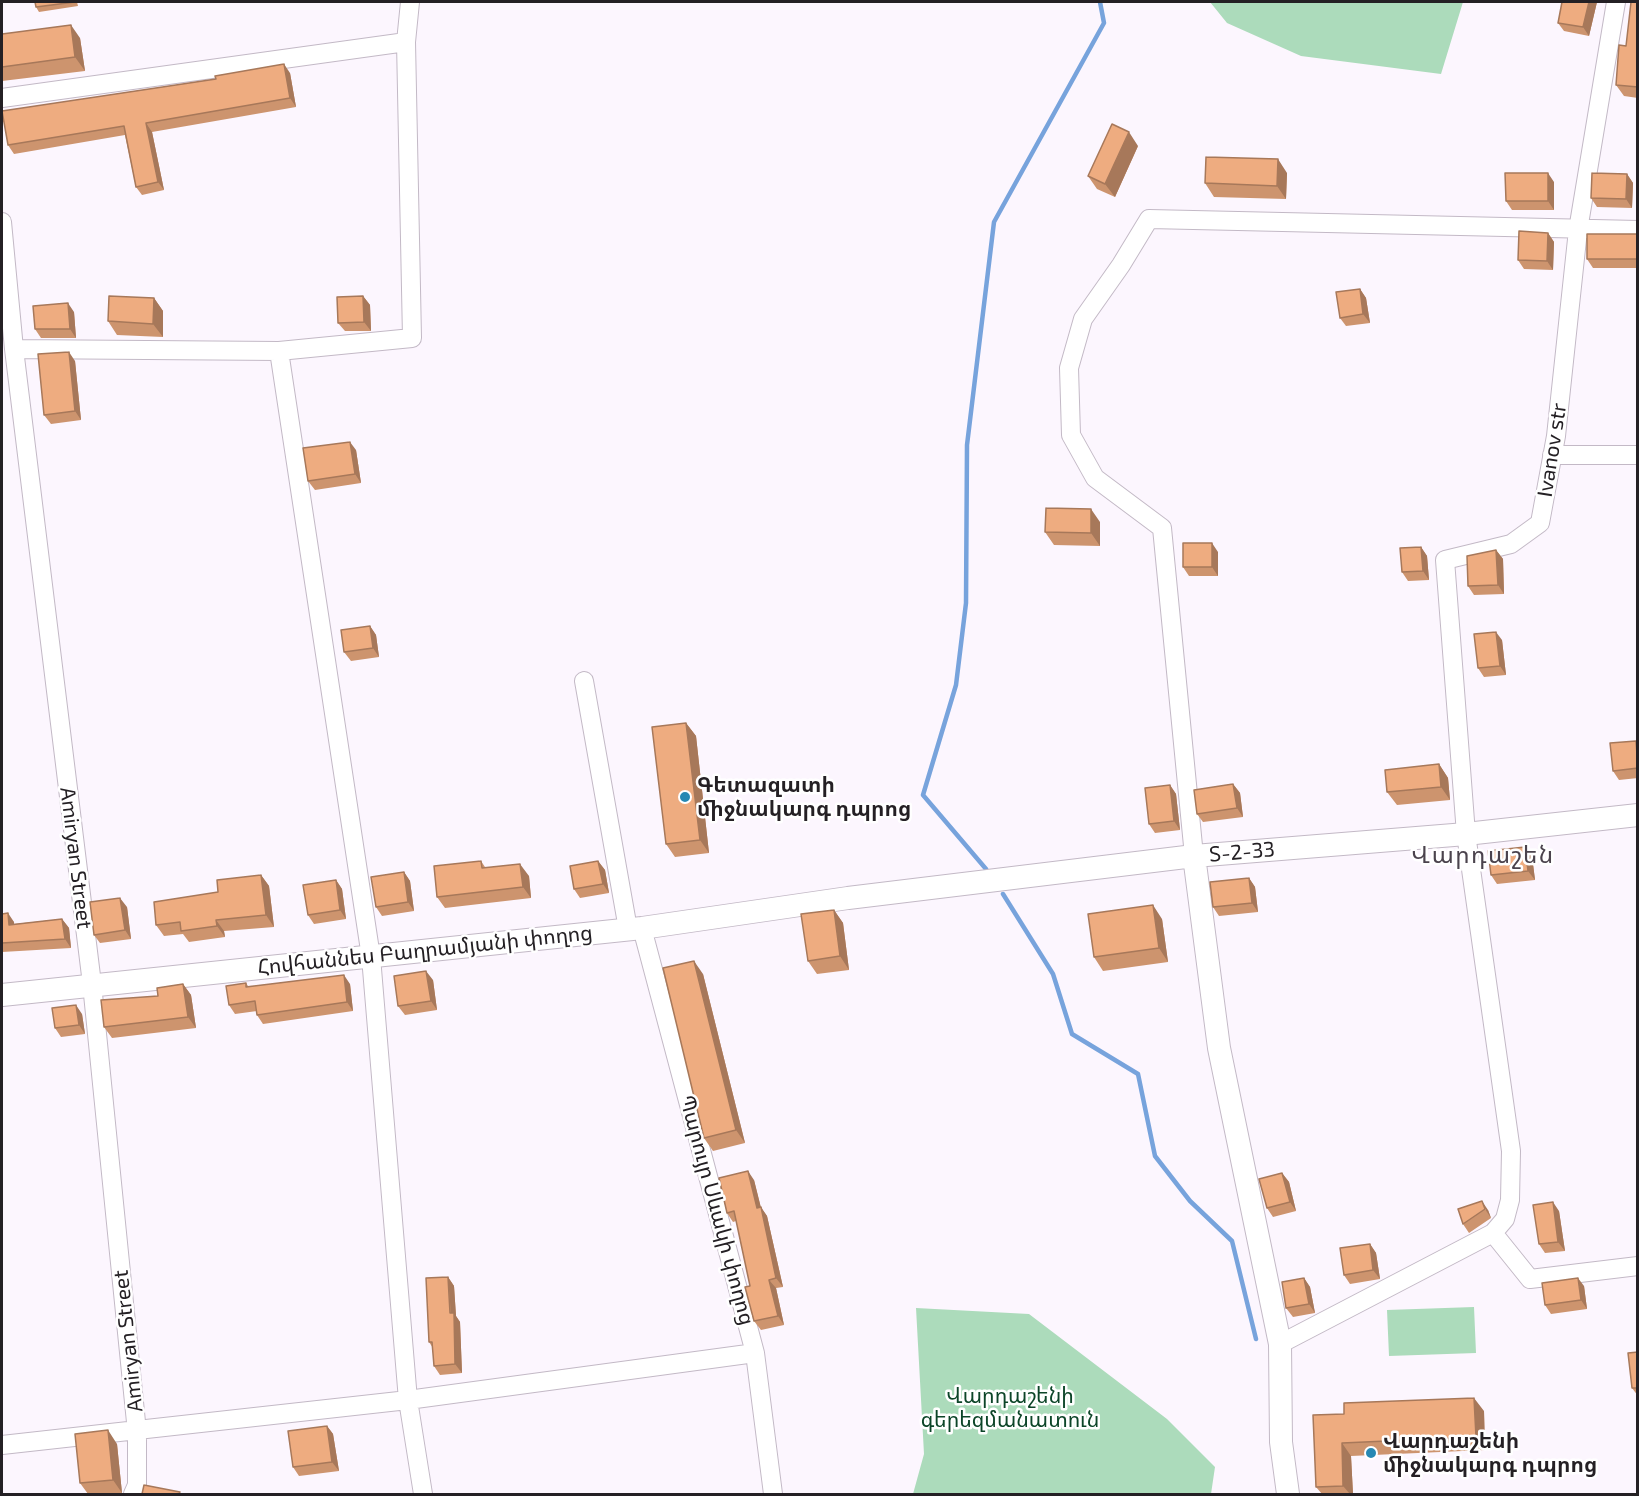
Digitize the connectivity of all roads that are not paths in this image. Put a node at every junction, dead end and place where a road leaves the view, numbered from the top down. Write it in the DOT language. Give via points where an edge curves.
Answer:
graph roads {
  1 [pos="410,2"];
  2 [pos="1616,2"];
  3 [pos="406,42"];
  4 [pos="2,99"];
  5 [pos="2,222"];
  6 [pos="1578,230"];
  7 [pos="1638,230"];
  8 [pos="14,349"];
  9 [pos="279,351"];
  10 [pos="1552,455"];
  11 [pos="1638,455"];
  12 [pos="584,681"];
  13 [pos="1638,815"];
  14 [pos="1466,834"];
  15 [pos="1194,856"];
  16 [pos="848,898"];
  17 [pos="635,929"];
  18 [pos="371,957"];
  19 [pos="92,984"];
  20 [pos="2,995"];
  21 [pos="1493,1233"];
  22 [pos="1638,1266"];
  23 [pos="1280,1344"];
  24 [pos="755,1353"];
  25 [pos="408,1400"];
  26 [pos="137,1432"];
  27 [pos="2,1445"];
  28 [pos="133,1494"];
  29 [pos="423,1494"];
  30 [pos="773,1494"];
  31 [pos="1288,1494"];
  1 -- 3 [label="street"];
  2 -- 6 [label="street, Ivanov str"];
  3 -- 4 [label="street"];
  3 -- 9 [label="street" via="412,338"];
  5 -- 8 [label="street, Amiryan Street"];
  6 -- 7 [label="street"];
  6 -- 10 [label="street, Ivanov str"];
  6 -- 15 [label="street" via="1149,219 1083,319 1069,368 1071,435 1095,478 1162,528"];
  8 -- 9 [label="street"];
  8 -- 19 [label="street, Amiryan Street"];
  9 -- 18 [label="street"];
  10 -- 11 [label="street"];
  10 -- 14 [label="street, Ivanov str" via="1540,523 1511,544 1445,560"];
  12 -- 17 [label="street, Պարույր Սևակի փողոց"];
  13 -- 14 [label="street, Տ-2-33 / Տ-2-33"];
  14 -- 15 [label="street, Տ-2-33 / Տ-2-33"];
  14 -- 21 [label="street" via="1511,1151 1510,1200 1505,1219"];
  15 -- 16 [label="street, Տ-2-33 / Տ-2-33"];
  15 -- 23 [label="street" via="1219,1048"];
  16 -- 17 [label="street, Հովհաննես Բաղրամյանի փողոց / Տ-2-33"];
  17 -- 18 [label="street, Հովհաննես Բաղրամյանի փողոց / Տ-2-33"];
  17 -- 24 [label="street, Պարույր Սևակի փողոց"];
  18 -- 19 [label="street, Հովհաննես Բաղրամյանի փողոց / Տ-2-33"];
  18 -- 25 [label="street"];
  19 -- 20 [label="street, Հովհաննես Բաղրամյանի փողոց / Տ-2-33"];
  19 -- 26 [label="street, Amiryan Street"];
  21 -- 22 [label="street" via="1530,1279"];
  21 -- 23 [label="street"];
  23 -- 31 [label="street" via="1281,1442"];
  24 -- 25 [label="street"];
  24 -- 30 [label="street, Պարույր Սևակի փողոց"];
  25 -- 26 [label="street"];
  25 -- 29 [label="street"];
  26 -- 27 [label="street"];
  26 -- 28 [label="street, Amiryan Street" via="137,1485"];
}
